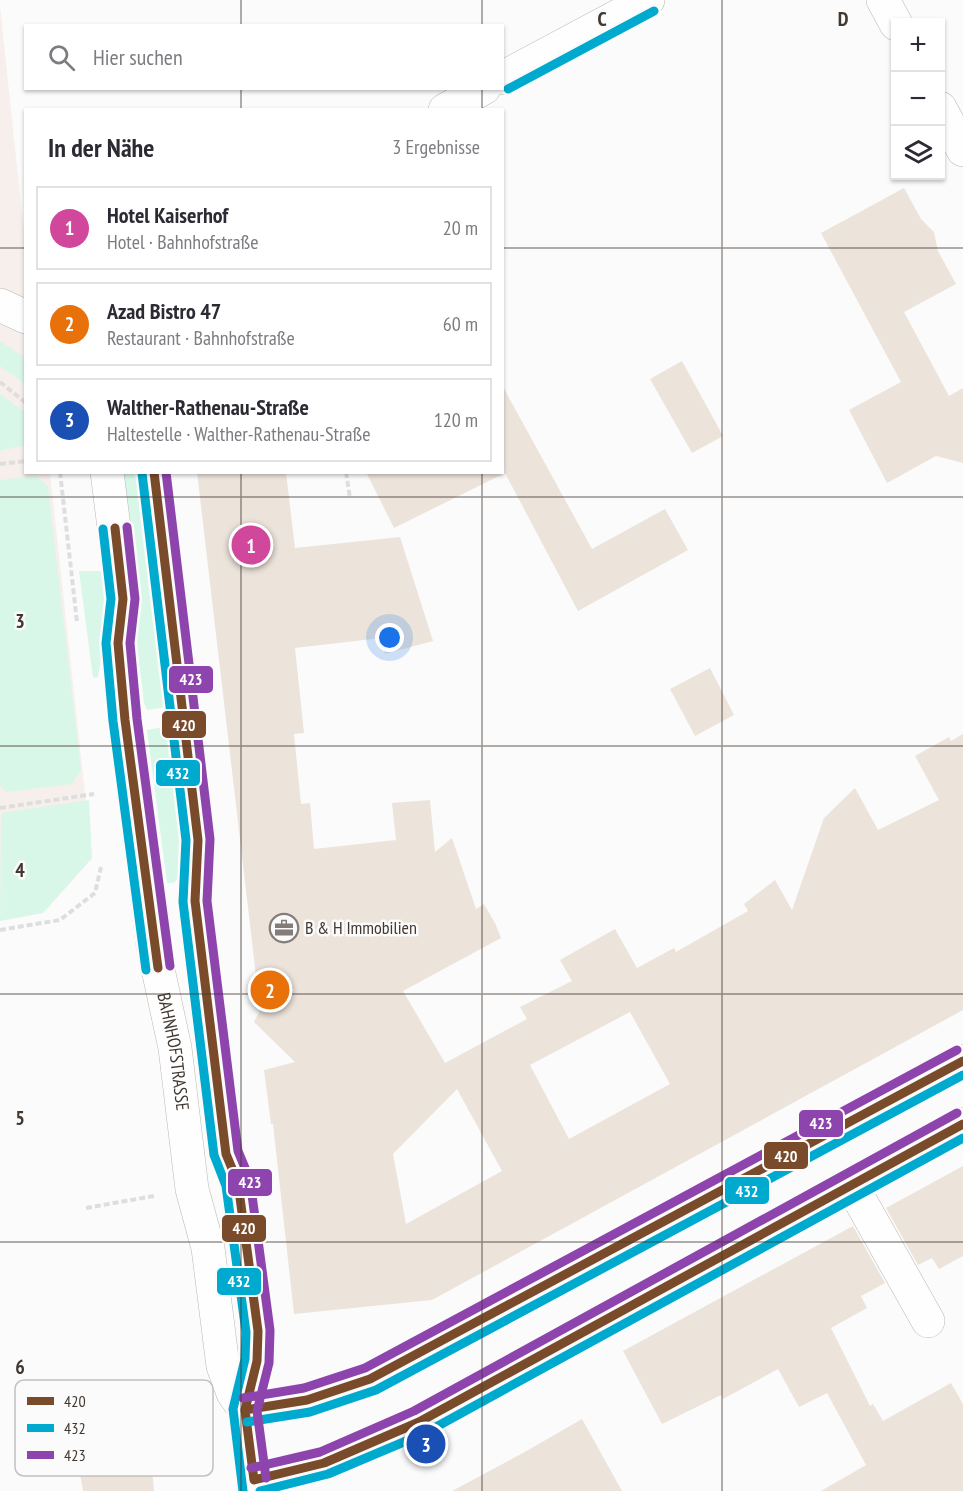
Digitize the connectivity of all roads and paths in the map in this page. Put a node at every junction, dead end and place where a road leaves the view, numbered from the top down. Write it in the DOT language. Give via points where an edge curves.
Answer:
graph roads {
  1 [pos="648,0"];
  2 [pos="883,0"];
  3 [pos="893,18"];
  4 [pos="504,77"];
  5 [pos="478,90"];
  6 [pos="446,101"];
  7 [pos="945,117"];
  8 [pos="963,150"];
  9 [pos="0,305"];
  10 [pos="24,316"];
  11 [pos="0,382"];
  12 [pos="24,401"];
  13 [pos="24,461"];
  14 [pos="0,465"];
  15 [pos="60,474"];
  16 [pos="107,474"];
  17 [pos="154,474"];
  18 [pos="346,474"];
  19 [pos="350,498"];
  20 [pos="79,633"];
  21 [pos="98,803"];
  22 [pos="0,808"];
  23 [pos="102,864"];
  24 [pos="0,930"];
  25 [pos="963,1061"];
  26 [pos="963,1124"];
  27 [pos="852,1186"];
  28 [pos="928,1320"];
  29 [pos="245,1410"];
  30 [pos="255,1486"];
  1 -- 4 [label="street"];
  2 -- 3 [label="street"];
  5 -- 6 [label="street"];
  7 -- 8 [label="street"];
  9 -- 10 [label="street"];
  11 -- 12 [label="path"];
  13 -- 14 [label="path"];
  15 -- 20 [label="path"];
  16 -- 29 [label="street, BAHNHOFSTRASSE" via="123,599 118,643 125,720 153,946 175,1048 192,1189 207,1248 223,1366 233,1393"];
  17 -- 29 [label="street, BAHNHOFSTRASSE" via="198,840 195,901 199,940 226,1154 237,1183 258,1331 257,1361"];
  18 -- 19 [label="path"];
  21 -- 22 [label="path" via="97,793"];
  23 -- 24 [label="path" via="95,893 60,920"];
  25 -- 29 [label="street" via="370,1379 307,1400"];
  26 -- 27 [label="street"];
  27 -- 28 [label="street"];
  27 -- 30 [label="street" via="420,1422 324,1463"];
  29 -- 30 [label="street, BAHNHOFSTRASSE"];
}
